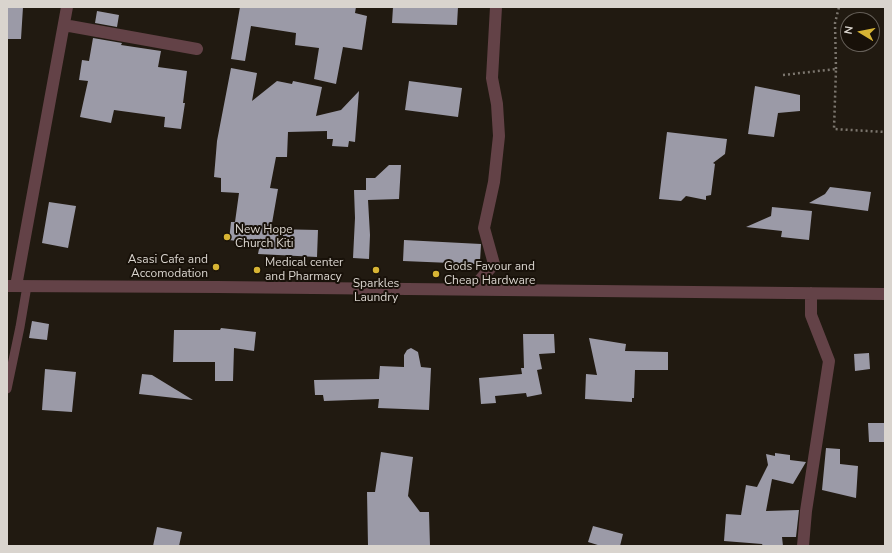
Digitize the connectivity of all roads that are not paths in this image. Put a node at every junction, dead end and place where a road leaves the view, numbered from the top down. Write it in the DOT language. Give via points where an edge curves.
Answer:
graph roads {
  1 [pos="67,7"];
  2 [pos="496,7"];
  3 [pos="64,25"];
  4 [pos="197,50"];
  5 [pos="16,286"];
  6 [pos="472,289"];
  7 [pos="811,293"];
  8 [pos="885,294"];
  9 [pos="7,388"];
  10 [pos="803,546"];
  1 -- 3 [label="street"];
  2 -- 6 [label="street" via="492,78 499,136 494,182 484,228 494,264"];
  3 -- 4 [label="street"];
  3 -- 5 [label="street"];
  5 -- 6 [label="street"];
  5 -- 9 [label="lane" via="20,327"];
  6 -- 7 [label="street"];
  7 -- 8 [label="street"];
  7 -- 10 [label="street" via="811,315 829,361"];
}
